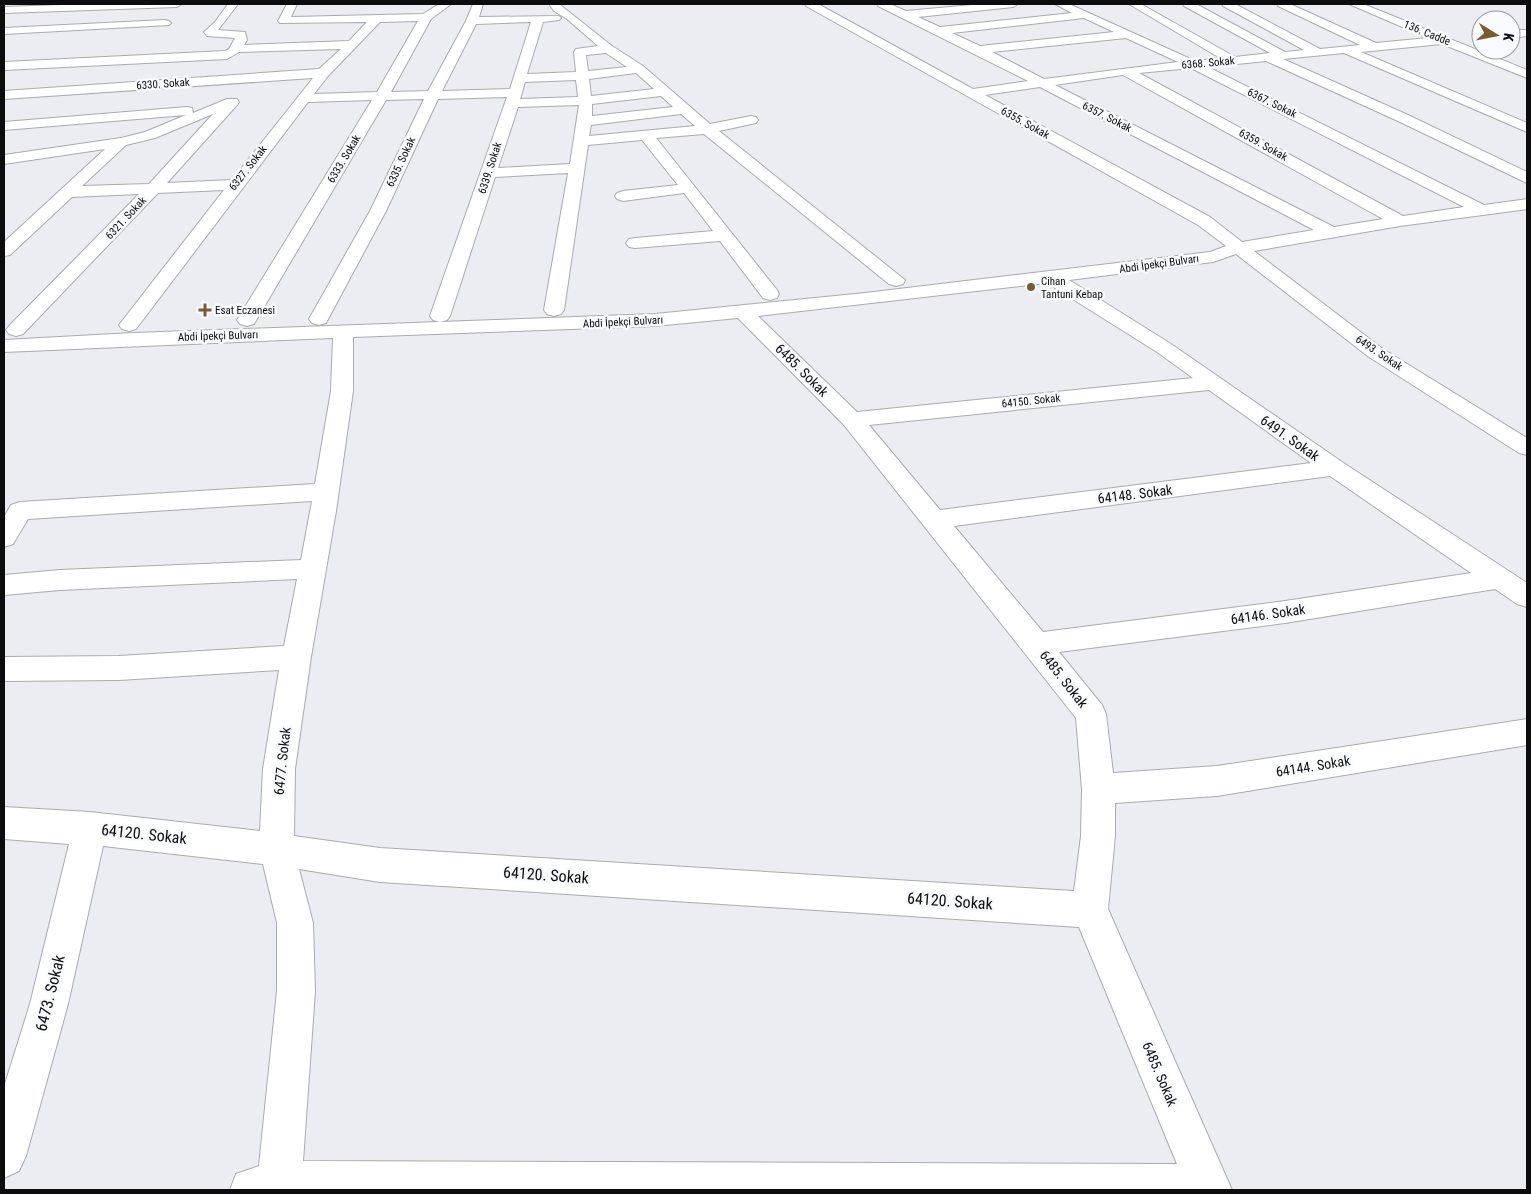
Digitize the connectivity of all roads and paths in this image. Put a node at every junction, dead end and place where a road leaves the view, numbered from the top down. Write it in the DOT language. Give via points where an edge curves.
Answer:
graph roads {
  1 [pos="167,4"];
  2 [pos="177,4"];
  3 [pos="233,4"];
  4 [pos="292,4"];
  5 [pos="446,4"];
  6 [pos="478,4"];
  7 [pos="554,4"];
  8 [pos="810,4"];
  9 [pos="882,4"];
  10 [pos="1012,4"];
  11 [pos="1060,4"];
  12 [pos="1134,4"];
  13 [pos="1188,4"];
  14 [pos="1247,4"];
  15 [pos="1282,4"];
  16 [pos="1354,4"];
  17 [pos="1372,4"];
  18 [pos="71,5"];
  19 [pos="120,5"];
  20 [pos="139,5"];
  21 [pos="1229,5"];
  22 [pos="4,10"];
  23 [pos="904,15"];
  24 [pos="1087,15"];
  25 [pos="426,17"];
  26 [pos="571,17"];
  27 [pos="538,18"];
  28 [pos="376,19"];
  29 [pos="176,22"];
  30 [pos="472,22"];
  31 [pos="118,25"];
  32 [pos="4,31"];
  33 [pos="938,31"];
  34 [pos="1128,34"];
  35 [pos="1446,40"];
  36 [pos="203,42"];
  37 [pos="1471,42"];
  38 [pos="238,44"];
  39 [pos="350,46"];
  40 [pos="1372,46"];
  41 [pos="608,49"];
  42 [pos="1345,49"];
  43 [pos="978,50"];
  44 [pos="1319,53"];
  45 [pos="1284,56"];
  46 [pos="1268,58"];
  47 [pos="1234,61"];
  48 [pos="85,62"];
  49 [pos="1191,64"];
  50 [pos="4,66"];
  51 [pos="639,69"];
  52 [pos="1125,71"];
  53 [pos="323,73"];
  54 [pos="1527,74"];
  55 [pos="297,75"];
  56 [pos="583,76"];
  57 [pos="520,78"];
  58 [pos="1038,82"];
  59 [pos="90,89"];
  60 [pos="263,91"];
  61 [pos="59,92"];
  62 [pos="665,92"];
  63 [pos="970,93"];
  64 [pos="4,95"];
  65 [pos="433,95"];
  66 [pos="382,96"];
  67 [pos="303,98"];
  68 [pos="514,98"];
  69 [pos="585,101"];
  70 [pos="214,109"];
  71 [pos="684,110"];
  72 [pos="752,120"];
  73 [pos="64,121"];
  74 [pos="585,121"];
  75 [pos="4,126"];
  76 [pos="707,128"];
  77 [pos="1527,128"];
  78 [pos="646,135"];
  79 [pos="582,141"];
  80 [pos="121,142"];
  81 [pos="30,156"];
  82 [pos="7,166"];
  83 [pos="576,168"];
  84 [pos="488,173"];
  85 [pos="1527,178"];
  86 [pos="235,185"];
  87 [pos="154,188"];
  88 [pos="689,188"];
  89 [pos="66,192"];
  90 [pos="623,196"];
  91 [pos="1527,204"];
  92 [pos="1480,210"];
  93 [pos="1400,221"];
  94 [pos="1331,232"];
  95 [pos="725,235"];
  96 [pos="636,243"];
  97 [pos="1236,248"];
  98 [pos="4,251"];
  99 [pos="1054,278"];
  100 [pos="896,280"];
  101 [pos="770,294"];
  102 [pos="554,310"];
  103 [pos="744,313"];
  104 [pos="440,316"];
  105 [pos="247,320"];
  106 [pos="129,325"];
  107 [pos="331,326"];
  108 [pos="10,330"];
  109 [pos="4,346"];
  110 [pos="1210,383"];
  111 [pos="852,420"];
  112 [pos="1527,448"];
  113 [pos="1334,468"];
  114 [pos="325,492"];
  115 [pos="935,520"];
  116 [pos="4,538"];
  117 [pos="312,569"];
  118 [pos="1500,578"];
  119 [pos="4,586"];
  120 [pos="1527,597"];
  121 [pos="1036,644"];
  122 [pos="296,657"];
  123 [pos="4,669"];
  124 [pos="1527,732"];
  125 [pos="1098,789"];
  126 [pos="4,823"];
  127 [pos="90,828"];
  128 [pos="276,848"];
  129 [pos="1090,910"];
  130 [pos="4,1156"];
  131 [pos="270,1188"];
  132 [pos="1209,1188"];
  1 -- 2 [label="street"];
  1 -- 20 [label="street"];
  3 -- 38 [label="street" via="210,32 241,34"];
  4 -- 28 [label="street" via="284,21"];
  5 -- 25 [label="street, 6333. Sokak"];
  6 -- 30 [label="street, 6335. Sokak"];
  7 -- 26 [label="street"];
  8 -- 63 [label="street, 6355. Sokak"];
  9 -- 23 [label="street, 6357. Sokak"];
  10 -- 23 [label="street"];
  11 -- 24 [label="street, 6367. Sokak"];
  12 -- 47 [label="street"];
  13 -- 45 [label="street"];
  14 -- 21 [label="street"];
  15 -- 40 [label="street"];
  16 -- 35 [label="street, 136. Cadde"];
  17 -- 37 [label="street, 136. Cadde"];
  18 -- 19 [label="street"];
  18 -- 22 [label="street"];
  19 -- 20 [label="street"];
  20 -- 31 [label="street"];
  21 -- 44 [label="street"];
  23 -- 33 [label="street, 6357. Sokak"];
  24 -- 33 [label="street"];
  24 -- 34 [label="street, 6367. Sokak"];
  25 -- 28 [label="street"];
  25 -- 66 [label="street, 6333. Sokak"];
  26 -- 27 [label="street"];
  26 -- 41 [label="street"];
  27 -- 30 [label="street" via="515,15"];
  27 -- 57 [label="street, 6339. Sokak"];
  28 -- 39 [label="street, 6327. Sokak"];
  29 -- 31 [label="street"];
  30 -- 65 [label="street, 6335. Sokak"];
  31 -- 32 [label="street"];
  31 -- 48 [label="street"];
  33 -- 43 [label="street, 6357. Sokak"];
  34 -- 43 [label="street"];
  34 -- 49 [label="street, 6367. Sokak"];
  35 -- 40 [label="street, 6368. Sokak"];
  35 -- 54 [label="street, 136. Cadde"];
  36 -- 38 [label="street"];
  38 -- 39 [label="street"];
  38 -- 48 [label="street" via="227,55"];
  39 -- 53 [label="street, 6327. Sokak"];
  40 -- 42 [label="street, 6368. Sokak"];
  41 -- 51 [label="street"];
  41 -- 56 [label="street" via="580,52"];
  42 -- 44 [label="street, 6368. Sokak"];
  42 -- 77 [label="street"];
  43 -- 58 [label="street, 6357. Sokak"];
  44 -- 45 [label="street, 6368. Sokak"];
  45 -- 46 [label="street, 6368. Sokak"];
  46 -- 47 [label="street, 6368. Sokak"];
  46 -- 85 [label="street"];
  47 -- 49 [label="street, 6368. Sokak"];
  48 -- 50 [label="street"];
  48 -- 61 [label="street"];
  49 -- 52 [label="street, 6368. Sokak"];
  49 -- 92 [label="street, 6367. Sokak"];
  51 -- 56 [label="street"];
  51 -- 62 [label="street"];
  52 -- 58 [label="street, 6368. Sokak"];
  52 -- 93 [label="street, 6359. Sokak"];
  53 -- 55 [label="street, 6330. Sokak"];
  53 -- 67 [label="street, 6327. Sokak"];
  55 -- 59 [label="street, 6330. Sokak"];
  55 -- 60 [label="street"];
  56 -- 57 [label="street"];
  56 -- 69 [label="street"];
  57 -- 68 [label="street, 6339. Sokak"];
  58 -- 63 [label="street, 6368. Sokak"];
  58 -- 94 [label="street, 6357. Sokak"];
  59 -- 61 [label="street, 6330. Sokak"];
  59 -- 73 [label="street"];
  61 -- 64 [label="street, 6330. Sokak"];
  62 -- 69 [label="street"];
  62 -- 71 [label="street"];
  63 -- 97 [label="street, 6355. Sokak" via="1204,221"];
  65 -- 66 [label="street"];
  65 -- 68 [label="street"];
  65 -- 107 [label="street, 6335. Sokak" via="378,211"];
  66 -- 67 [label="street"];
  66 -- 105 [label="street, 6333. Sokak"];
  67 -- 86 [label="street, 6327. Sokak"];
  68 -- 69 [label="street"];
  68 -- 84 [label="street, 6339. Sokak"];
  69 -- 74 [label="street"];
  70 -- 73 [label="street"];
  70 -- 80 [label="street" via="150,135"];
  70 -- 87 [label="street, 6321. Sokak" via="240,99"];
  71 -- 74 [label="street"];
  71 -- 76 [label="street"];
  72 -- 76 [label="street"];
  73 -- 75 [label="street"];
  73 -- 81 [label="street"];
  74 -- 79 [label="street"];
  76 -- 78 [label="street"];
  76 -- 100 [label="street"];
  78 -- 79 [label="street"];
  78 -- 88 [label="street"];
  79 -- 83 [label="street"];
  80 -- 81 [label="street"];
  80 -- 89 [label="street"];
  81 -- 82 [label="street"];
  83 -- 84 [label="street"];
  83 -- 102 [label="street"];
  84 -- 104 [label="street, 6339. Sokak"];
  86 -- 87 [label="street"];
  86 -- 106 [label="street, 6327. Sokak"];
  87 -- 89 [label="street"];
  87 -- 108 [label="street, 6321. Sokak"];
  88 -- 90 [label="street"];
  88 -- 95 [label="street"];
  89 -- 98 [label="street"];
  91 -- 92 [label="street, Abdi İpekçi Bulvarı"];
  92 -- 93 [label="street, Abdi İpekçi Bulvarı"];
  93 -- 94 [label="street, Abdi İpekçi Bulvarı"];
  94 -- 97 [label="street, Abdi İpekçi Bulvarı"];
  95 -- 96 [label="street"];
  95 -- 101 [label="street"];
  97 -- 99 [label="street, Abdi İpekçi Bulvarı" via="1212,257"];
  97 -- 100 [label="street, Abdi İpekçi Bulvarı" via="1199,246"];
  97 -- 112 [label="street, 6493. Sokak" via="1376,353"];
  99 -- 103 [label="street, Abdi İpekçi Bulvarı"];
  99 -- 110 [label="street, 6491. Sokak" via="1164,348"];
  100 -- 101 [label="street, Abdi İpekçi Bulvarı"];
  101 -- 102 [label="street, Abdi İpekçi Bulvarı" via="631,307"];
  102 -- 104 [label="street, Abdi İpekçi Bulvarı"];
  103 -- 107 [label="street, Abdi İpekçi Bulvarı" via="654,320"];
  103 -- 111 [label="street, 6485. Sokak"];
  104 -- 107 [label="street, Abdi İpekçi Bulvarı"];
  105 -- 106 [label="street, Abdi İpekçi Bulvarı"];
  105 -- 107 [label="street, Abdi İpekçi Bulvarı"];
  106 -- 108 [label="street, Abdi İpekçi Bulvarı"];
  107 -- 109 [label="street, Abdi İpekçi Bulvarı"];
  107 -- 114 [label="street, 6477. Sokak" via="342,390"];
  110 -- 111 [label="street, 64150. Sokak"];
  110 -- 113 [label="street, 6491. Sokak"];
  111 -- 115 [label="street, 6485. Sokak"];
  113 -- 115 [label="street, 64148. Sokak"];
  113 -- 118 [label="street, 6491. Sokak"];
  114 -- 116 [label="street" via="20,511"];
  114 -- 117 [label="street, 6477. Sokak"];
  115 -- 121 [label="street, 6485. Sokak"];
  117 -- 119 [label="street" via="60,580"];
  117 -- 122 [label="street, 6477. Sokak"];
  118 -- 120 [label="street, 6491. Sokak"];
  118 -- 121 [label="street, 64146. Sokak" via="1285,612"];
  121 -- 125 [label="street, 6485. Sokak" via="1091,714"];
  122 -- 123 [label="street" via="119,668"];
  122 -- 128 [label="street, 6477. Sokak" via="279,769"];
  124 -- 125 [label="street, 64144. Sokak" via="1217,781"];
  125 -- 129 [label="street, 6485. Sokak" via="1098,836"];
  126 -- 127 [label="street, 64120. Sokak"];
  127 -- 128 [label="street, 64120. Sokak"];
  127 -- 130 [label="street, 6473. Sokak" via="48,1004"];
  128 -- 129 [label="street, 64120. Sokak" via="380,865"];
  128 -- 131 [label="street, 6477. Sokak" via="295,923 296,991"];
  129 -- 132 [label="street, 6485. Sokak"];
  131 -- 132 [label="street"];
}
